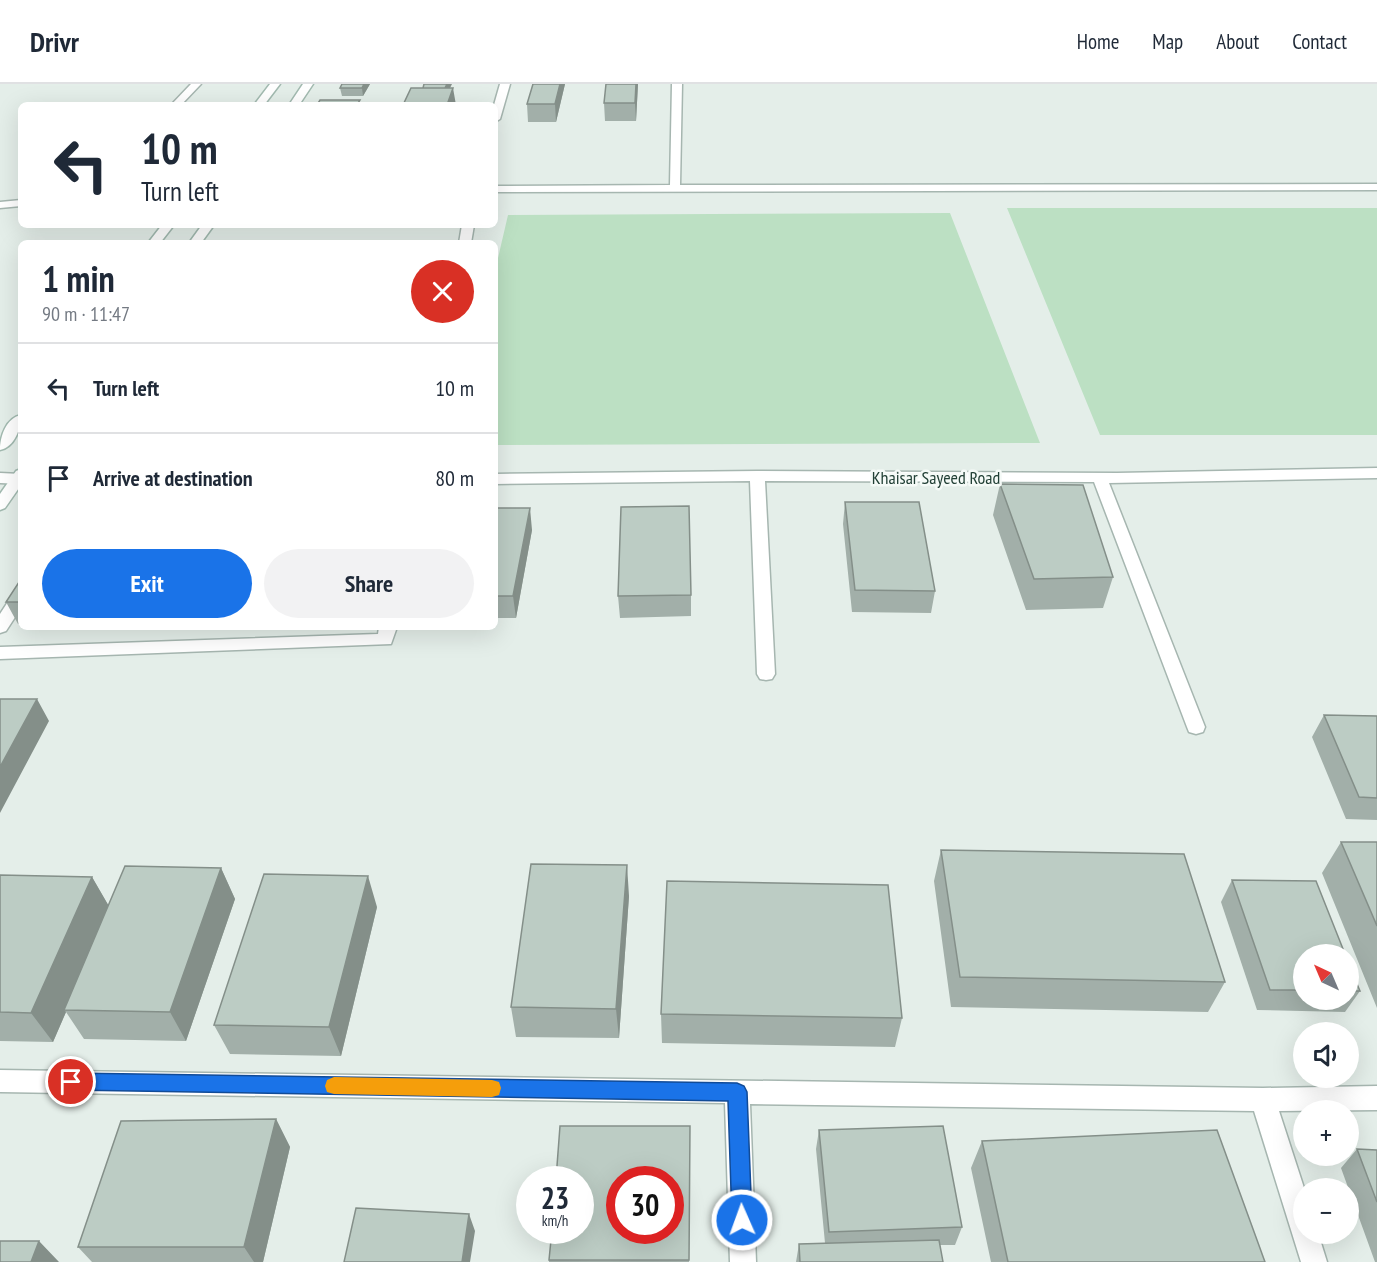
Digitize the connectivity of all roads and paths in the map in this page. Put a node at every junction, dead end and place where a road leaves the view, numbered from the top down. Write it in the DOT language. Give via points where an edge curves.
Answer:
graph roads {
  1 [pos="196,84"];
  2 [pos="275,84"];
  3 [pos="308,84"];
  4 [pos="505,84"];
  5 [pos="677,84"];
  6 [pos="179,102"];
  7 [pos="261,102"];
  8 [pos="296,102"];
  9 [pos="498,108"];
  10 [pos="1377,187"];
  11 [pos="675,188"];
  12 [pos="498,189"];
  13 [pos="18,203"];
  14 [pos="0,205"];
  15 [pos="166,228"];
  16 [pos="156,240"];
  17 [pos="18,423"];
  18 [pos="0,446"];
  19 [pos="1377,473"];
  20 [pos="756,476"];
  21 [pos="18,477"];
  22 [pos="0,478"];
  23 [pos="1100,478"];
  24 [pos="498,479"];
  25 [pos="18,480"];
  26 [pos="0,506"];
  27 [pos="18,600"];
  28 [pos="0,627"];
  29 [pos="387,630"];
  30 [pos="0,653"];
  31 [pos="765,674"];
  32 [pos="1196,726"];
  33 [pos="0,1081"];
  34 [pos="737,1092"];
  35 [pos="1377,1098"];
  36 [pos="1263,1100"];
  37 [pos="1293,1196"];
  38 [pos="1308,1244"];
  39 [pos="743,1262"];
  40 [pos="1314,1262"];
  1 -- 6 [label="street"];
  2 -- 7 [label="street"];
  3 -- 8 [label="street"];
  4 -- 9 [label="street"];
  5 -- 11 [label="street"];
  10 -- 11 [label="street"];
  11 -- 12 [label="street"];
  13 -- 14 [label="street"];
  15 -- 16 [label="street"];
  17 -- 18 [label="street"];
  19 -- 23 [label="street, Khaisar Sayeed Road"];
  20 -- 23 [label="street, Khaisar Sayeed Road"];
  20 -- 24 [label="street, Khaisar Sayeed Road"];
  20 -- 31 [label="street"];
  21 -- 22 [label="street"];
  23 -- 32 [label="street"];
  25 -- 26 [label="street"];
  27 -- 28 [label="street"];
  29 -- 30 [label="street" via="385,640"];
  33 -- 34 [label="street"];
  34 -- 36 [label="street"];
  34 -- 39 [label="street"];
  35 -- 36 [label="street"];
  36 -- 37 [label="street"];
  38 -- 40 [label="street"];
}
